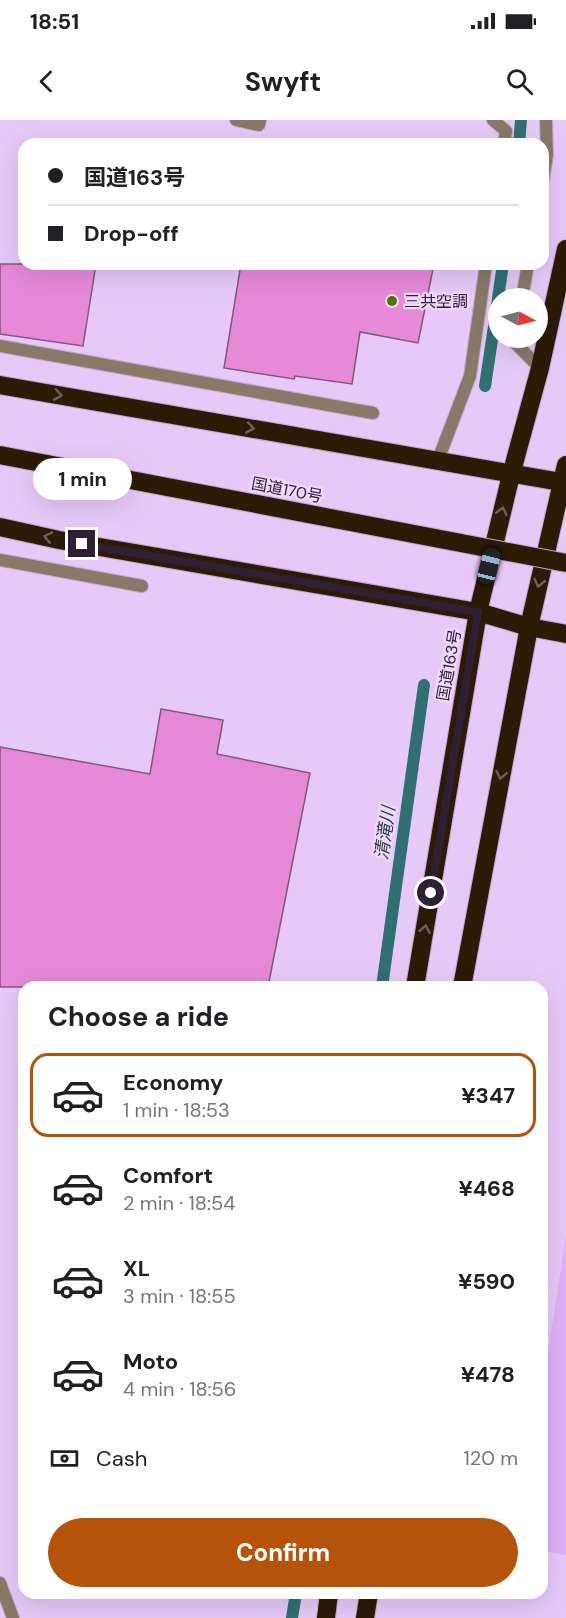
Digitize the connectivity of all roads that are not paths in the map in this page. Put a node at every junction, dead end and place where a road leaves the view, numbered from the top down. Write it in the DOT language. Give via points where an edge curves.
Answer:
graph roads {
  1 [pos="236,120"];
  2 [pos="260,120"];
  3 [pos="493,120"];
  4 [pos="546,120"];
  5 [pos="505,132"];
  6 [pos="547,138"];
  7 [pos="566,249"];
  8 [pos="485,270"];
  9 [pos="527,270"];
  10 [pos="524,288"];
  11 [pos="0,346"];
  12 [pos="520,348"];
  13 [pos="540,368"];
  14 [pos="0,385"];
  15 [pos="373,413"];
  16 [pos="0,455"];
  17 [pos="438,460"];
  18 [pos="511,475"];
  19 [pos="565,477"];
  20 [pos="0,527"];
  21 [pos="0,560"];
  22 [pos="566,563"];
  23 [pos="142,586"];
  24 [pos="478,612"];
  25 [pos="529,627"];
  26 [pos="566,634"];
  27 [pos="416,981"];
  28 [pos="463,981"];
  29 [pos="0,1583"];
  30 [pos="328,1599"];
  31 [pos="368,1599"];
  32 [pos="13,1618"];
  33 [pos="326,1618"];
  34 [pos="365,1618"];
  1 -- 2 [label="street" via="259,125"];
  3 -- 5 [label="street"];
  4 -- 6 [label="street"];
  7 -- 13 [label="highway, 国道163号"];
  8 -- 17 [label="street" via="470,376"];
  9 -- 10 [label="street"];
  11 -- 15 [label="street"];
  12 -- 13 [label="street"];
  13 -- 18 [label="highway, 国道163号"];
  14 -- 17 [label="highway, one-way"];
  16 -- 22 [label="highway, 国道170号, bridge"];
  17 -- 18 [label="highway"];
  18 -- 19 [label="highway"];
  24 -- 18 [label="highway, 国道163号, one-way"];
  19 -- 25 [label="highway, one-way"];
  24 -- 20 [label="highway, one-way"];
  21 -- 23 [label="street"];
  24 -- 25 [label="highway"];
  27 -- 24 [label="highway, 国道163号, one-way"];
  25 -- 26 [label="highway"];
  25 -- 28 [label="highway, one-way"];
  29 -- 32 [label="street"];
  30 -- 33 [label="highway"];
  31 -- 34 [label="highway"];
}
